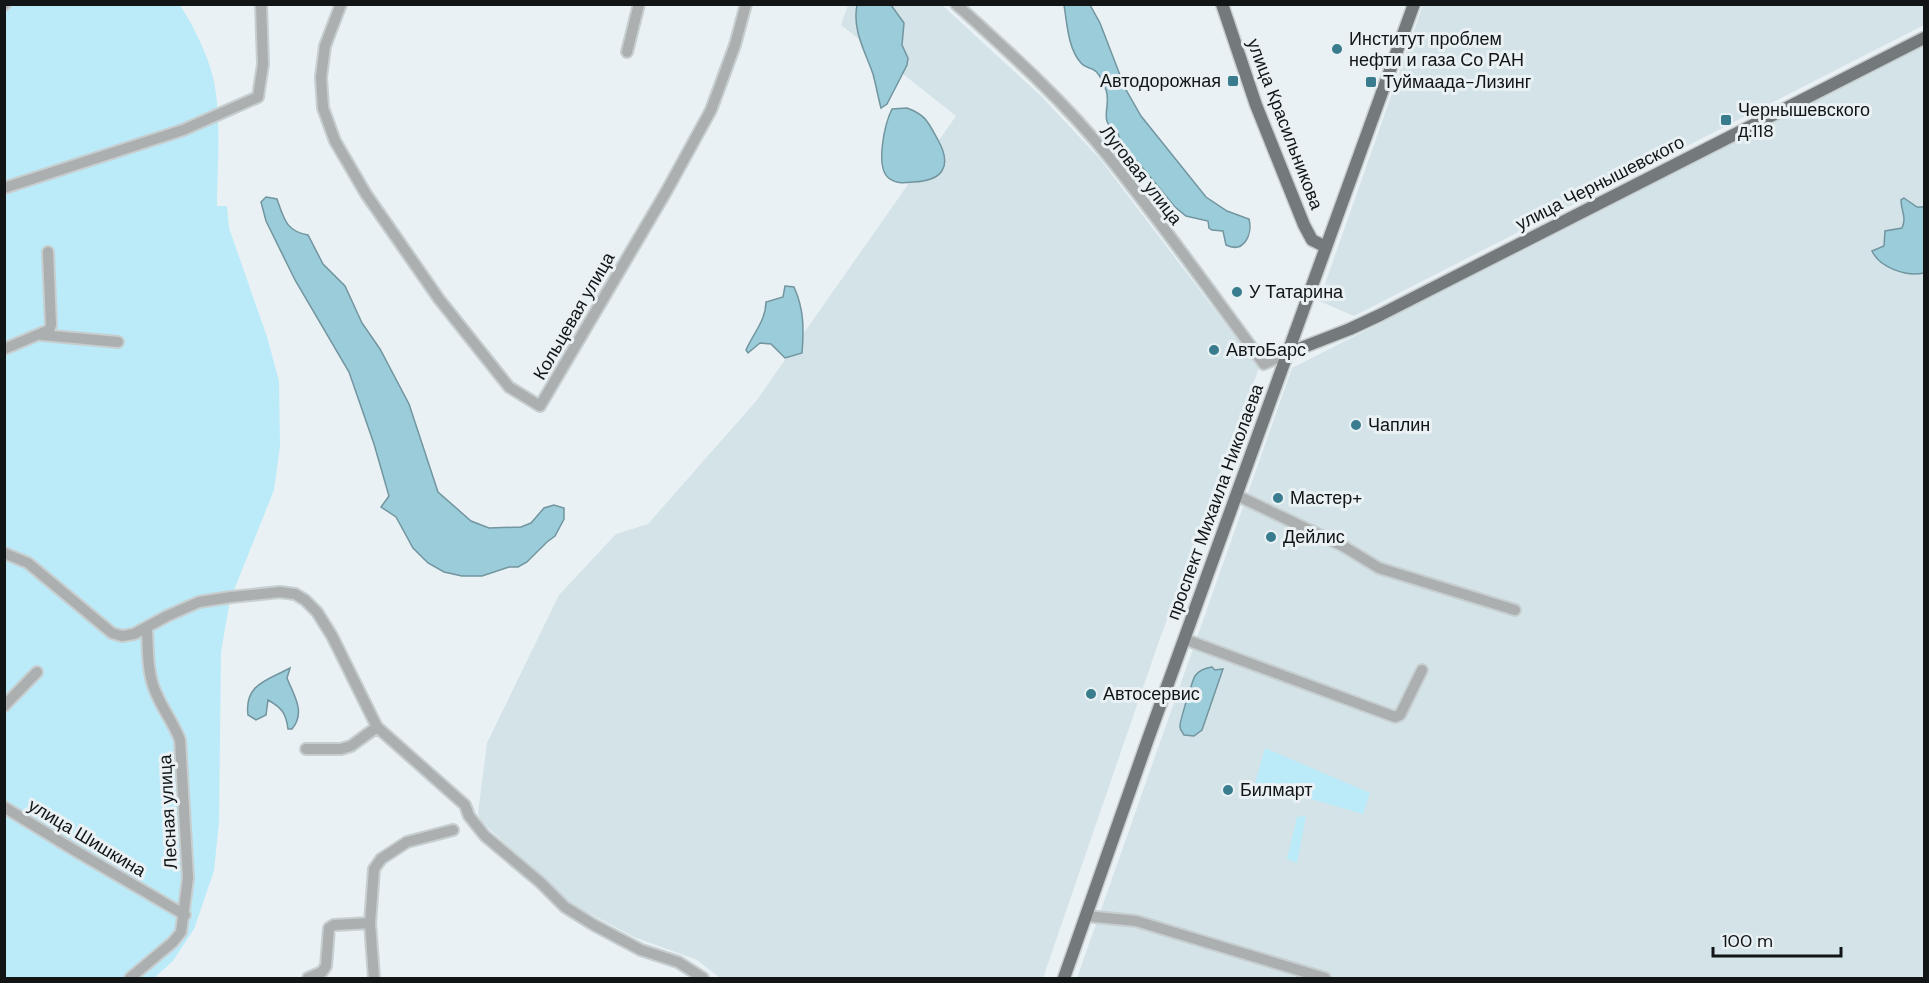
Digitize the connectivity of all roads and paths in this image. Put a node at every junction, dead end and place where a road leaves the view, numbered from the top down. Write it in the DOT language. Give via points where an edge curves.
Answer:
graph roads {
  1 [pos="261,4"];
  2 [pos="341,4"];
  3 [pos="639,4"];
  4 [pos="746,4"];
  5 [pos="956,4"];
  6 [pos="1222,4"];
  7 [pos="1414,4"];
  8 [pos="1924,38"];
  9 [pos="627,52"];
  10 [pos="4,189"];
  11 [pos="1326,247"];
  12 [pos="48,252"];
  13 [pos="42,335"];
  14 [pos="118,342"];
  15 [pos="4,349"];
  16 [pos="1288,353"];
  17 [pos="1236,495"];
  18 [pos="4,553"];
  19 [pos="1515,610"];
  20 [pos="147,628"];
  21 [pos="1184,639"];
  22 [pos="1422,670"];
  23 [pos="36,672"];
  24 [pos="4,706"];
  25 [pos="377,727"];
  26 [pos="306,749"];
  27 [pos="4,807"];
  28 [pos="453,830"];
  29 [pos="185,915"];
  30 [pos="1086,916"];
  31 [pos="370,923"];
  32 [pos="130,978"];
  33 [pos="308,978"];
  34 [pos="374,978"];
  35 [pos="703,978"];
  36 [pos="1064,978"];
  37 [pos="1326,978"];
  1 -- 10 [label="street" via="263,64 258,97 183,130"];
  2 -- 4 [label="street, Кольцевая улица" via="325,46 321,77 323,108 335,141 366,194 439,299 509,387 540,406 711,110"];
  3 -- 9 [label="street"];
  5 -- 16 [label="street, Луговая улица" via="1012,55 1107,155 1264,364"];
  6 -- 11 [label="main road, улица Красильникова" via="1256,105 1304,225 1312,240"];
  7 -- 11 [label="main road, проспект Михаила Николаева"];
  8 -- 16 [label="main road, улица Чернышевского" via="1380,315"];
  11 -- 16 [label="main road, проспект Михаила Николаева"];
  12 -- 13 [label="street" via="51,325"];
  13 -- 14 [label="street"];
  13 -- 15 [label="street"];
  16 -- 17 [label="main road, проспект Михаила Николаева"];
  17 -- 19 [label="street" via="1380,568"];
  17 -- 21 [label="main road, проспект Михаила Николаева"];
  18 -- 20 [label="street" via="28,563 112,633 122,636"];
  20 -- 25 [label="street" via="199,602 270,593 295,594 317,612 332,636"];
  20 -- 29 [label="street, Лесная улица" via="152,683 180,740 188,878"];
  21 -- 22 [label="street" via="1395,717 1400,715"];
  21 -- 30 [label="main road, проспект Михаила Николаева"];
  23 -- 24 [label="street"];
  25 -- 26 [label="street" via="351,746"];
  25 -- 35 [label="street" via="465,805 485,836 565,907 641,950 678,962"];
  27 -- 29 [label="street, улица Шишкина"];
  28 -- 31 [label="street" via="407,842 381,859 372,884"];
  29 -- 32 [label="street, Лесная улица" via="182,932"];
  30 -- 36 [label="main road, проспект Михаила Николаева"];
  30 -- 37 [label="street" via="1136,921"];
  31 -- 33 [label="street" via="329,928 326,966"];
  31 -- 34 [label="street"];
}
